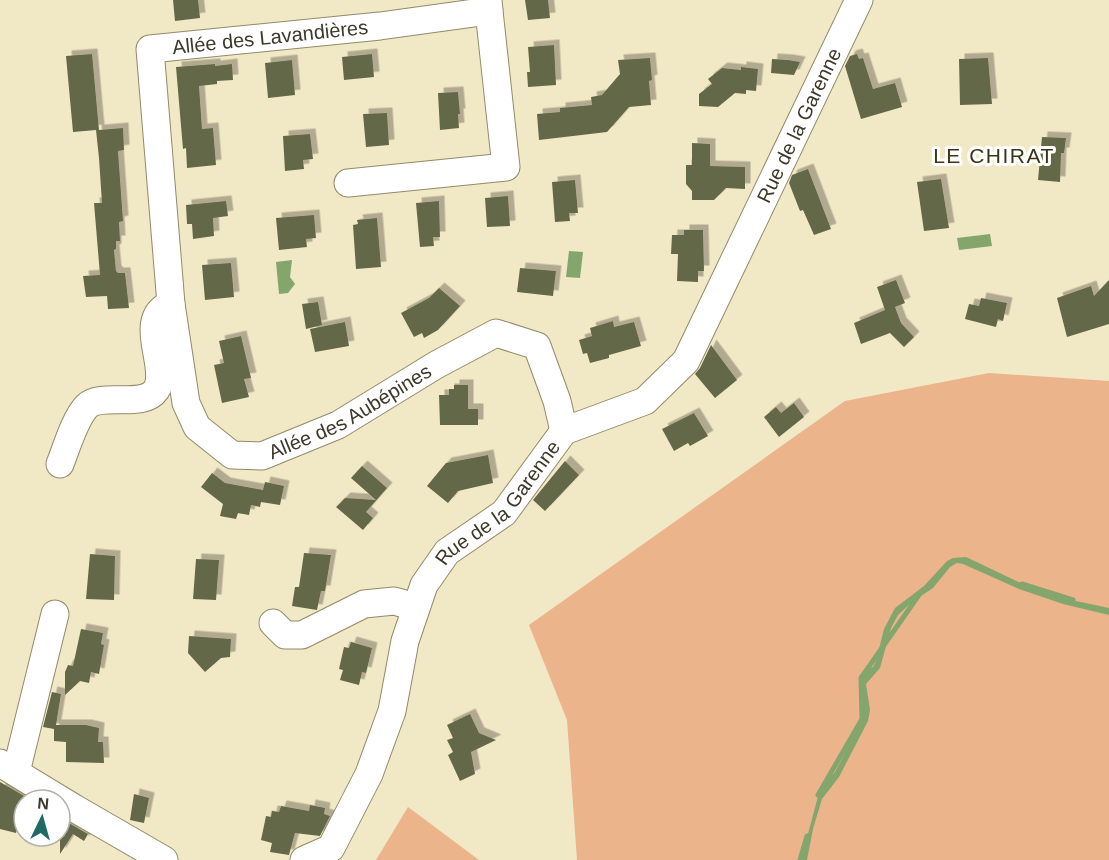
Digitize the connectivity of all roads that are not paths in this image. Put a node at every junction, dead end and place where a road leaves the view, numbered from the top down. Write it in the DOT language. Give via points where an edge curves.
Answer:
graph roads {
  1 [pos="859,0"];
  2 [pos="489,5"];
  3 [pos="348,183"];
  4 [pos="171,304"];
  5 [pos="564,431"];
  6 [pos="60,464"];
  7 [pos="416,607"];
  8 [pos="55,614"];
  9 [pos="273,623"];
  10 [pos="8,767"];
  11 [pos="164,860"];
  12 [pos="304,860"];
  1 -- 5 [label="street, Rue de la Garenne" via="686,361 645,402"];
  2 -- 3 [label="street" via="506,167"];
  2 -- 4 [label="street, Allée des Lavandières" via="380,26 150,49"];
  4 -- 5 [label="street, Allée des Aubépines" via="186,403 197,427 232,455 262,456 338,425 496,333 537,346"];
  4 -- 6 [label="street" via="160,308 156,316 161,382 154,393 88,405"];
  5 -- 7 [label="street, Rue de la Garenne" via="504,513 447,552 424,585"];
  7 -- 9 [label="street" via="394,601 364,604 302,635 285,635"];
  7 -- 12 [label="street, Rue de la Garenne" via="405,641 392,711 369,774 331,848"];
  8 -- 10 [label="street"];
  10 -- 11 [label="street"];
}
